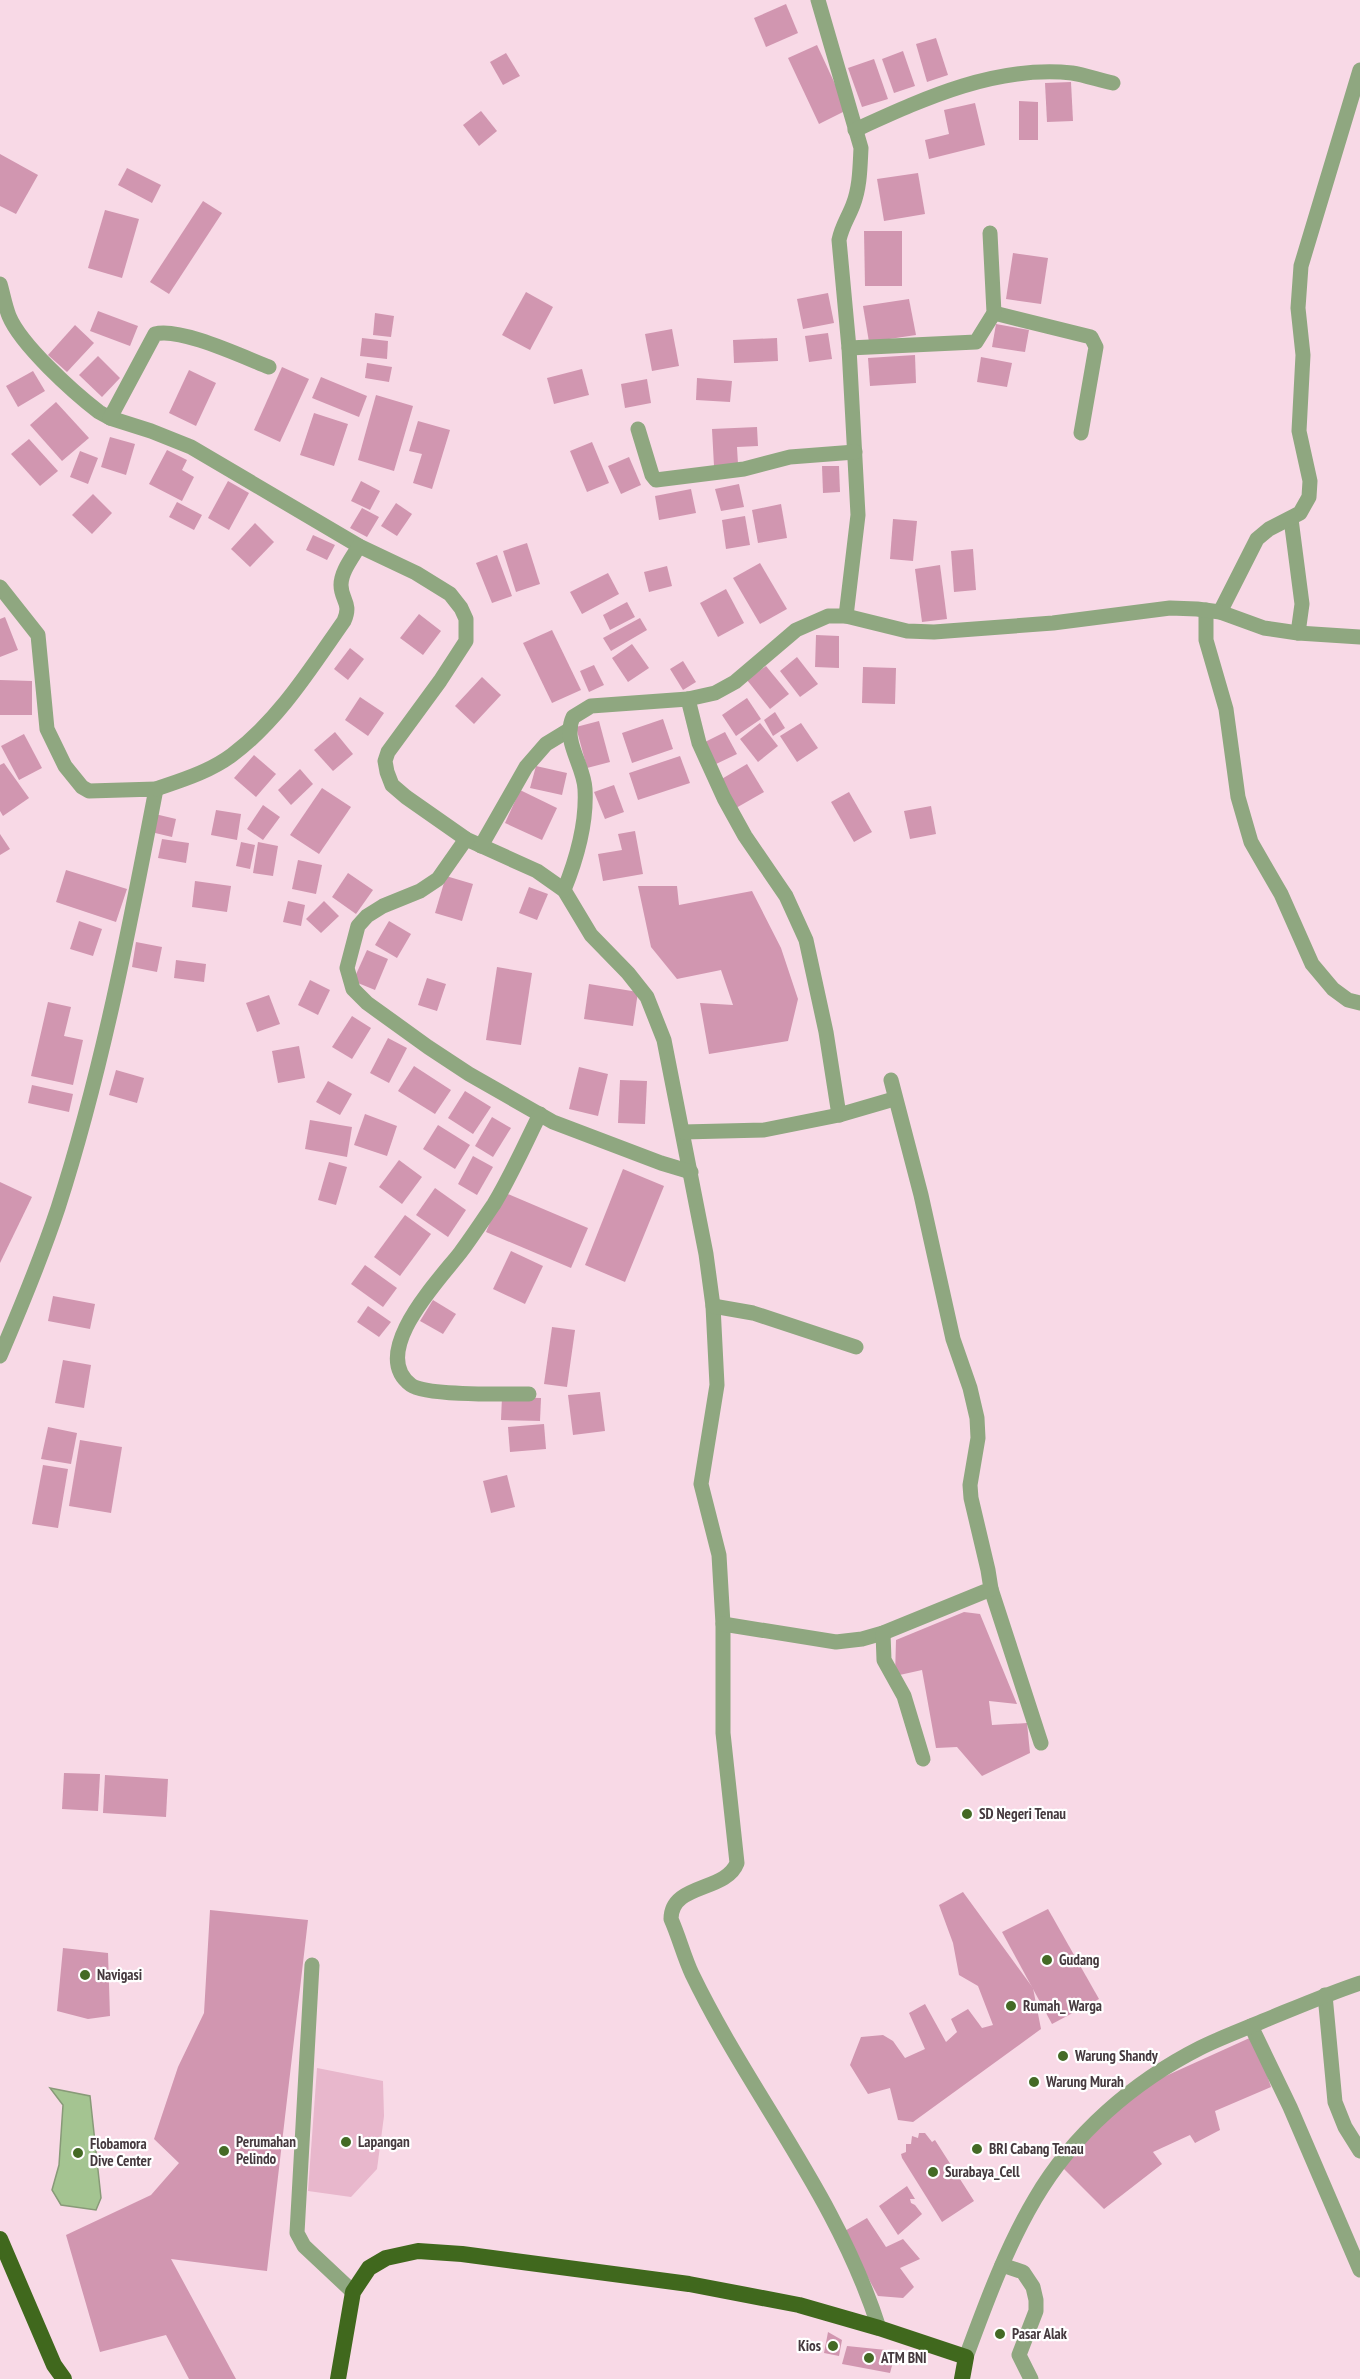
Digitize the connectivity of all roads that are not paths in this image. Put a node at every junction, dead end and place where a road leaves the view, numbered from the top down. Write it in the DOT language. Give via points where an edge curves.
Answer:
graph roads {
  1 [pos="818,0"];
  2 [pos="1360,70"];
  3 [pos="1113,83"];
  4 [pos="855,130"];
  5 [pos="990,232"];
  6 [pos="0,284"];
  7 [pos="993,313"];
  8 [pos="849,348"];
  9 [pos="269,367"];
  10 [pos="110,418"];
  11 [pos="638,429"];
  12 [pos="1081,433"];
  13 [pos="855,452"];
  14 [pos="1291,519"];
  15 [pos="359,546"];
  16 [pos="0,588"];
  17 [pos="1213,611"];
  18 [pos="846,616"];
  19 [pos="1298,633"];
  20 [pos="1360,637"];
  21 [pos="688,699"];
  22 [pos="570,730"];
  23 [pos="156,789"];
  24 [pos="466,839"];
  25 [pos="482,846"];
  26 [pos="564,890"];
  27 [pos="1360,1003"];
  28 [pos="891,1080"];
  29 [pos="894,1099"];
  30 [pos="540,1114"];
  31 [pos="839,1115"];
  32 [pos="683,1132"];
  33 [pos="690,1172"];
  34 [pos="712,1306"];
  35 [pos="856,1347"];
  36 [pos="0,1356"];
  37 [pos="529,1394"];
  38 [pos="991,1589"];
  39 [pos="723,1624"];
  40 [pos="883,1633"];
  41 [pos="1041,1743"];
  42 [pos="923,1760"];
  43 [pos="312,1965"];
  44 [pos="1360,1983"];
  45 [pos="1325,1995"];
  46 [pos="1251,2026"];
  47 [pos="1360,2151"];
  48 [pos="1360,2230"];
  49 [pos="0,2239"];
  50 [pos="1348,2242"];
  51 [pos="1002,2265"];
  52 [pos="1360,2270"];
  53 [pos="353,2292"];
  54 [pos="879,2328"];
  55 [pos="966,2357"];
  56 [pos="64,2379"];
  57 [pos="338,2379"];
  58 [pos="962,2379"];
  59 [pos="1031,2379"];
  1 -- 4 [label="street"];
  2 -- 14 [label="street" via="1301,266 1298,308 1303,355 1299,431 1310,481 1309,497 1300,513"];
  3 -- 4 [label="street" via="1073,73 1015,73 926,98"];
  4 -- 8 [label="street" via="861,148 858,188 839,240"];
  5 -- 7 [label="street"];
  6 -- 10 [label="street" via="9,316 37,355 82,399"];
  7 -- 8 [label="street" via="976,342"];
  7 -- 12 [label="street" via="1091,337 1096,346"];
  8 -- 13 [label="street"];
  9 -- 10 [label="street" via="208,343 164,332 155,334"];
  10 -- 15 [label="street" via="191,447"];
  11 -- 13 [label="street" via="656,480 744,469 790,457"];
  13 -- 18 [label="street" via="858,515"];
  14 -- 17 [label="street" via="1257,539"];
  14 -- 19 [label="street" via="1302,604"];
  15 -- 23 [label="street" via="342,577 340,588 348,607 344,621 291,695 231,755 199,774"];
  15 -- 24 [label="street" via="450,594 466,620 464,646 393,743 385,761 392,785"];
  16 -- 23 [label="street" via="38,635 47,729 65,766 89,791"];
  17 -- 18 [label="street" via="1170,608 1053,623 934,632 907,631"];
  17 -- 19 [label="street" via="1253,626"];
  17 -- 27 [label="street" via="1206,640 1226,709 1238,797 1251,842 1281,894 1312,964 1333,989"];
  18 -- 21 [label="street" via="828,616 802,626 735,682 715,693"];
  19 -- 20 [label="street"];
  21 -- 22 [label="street" via="591,706 573,717"];
  21 -- 31 [label="street" via="699,743 724,798 786,896 806,940"];
  22 -- 25 [label="street" via="546,744 526,767"];
  22 -- 26 [label="street" via="585,790 576,860"];
  23 -- 36 [label="street" via="98,1067 58,1208"];
  24 -- 25 [label="street"];
  24 -- 30 [label="street" via="438,879 375,911 358,926 347,968 349,980 367,1003 428,1047"];
  25 -- 26 [label="street" via="537,871"];
  26 -- 32 [label="street" via="591,935 647,997 664,1040"];
  28 -- 29 [label="street"];
  29 -- 31 [label="street"];
  29 -- 38 [label="street" via="921,1195 953,1339 977,1418 971,1498"];
  30 -- 33 [label="street"];
  30 -- 37 [label="street" via="495,1202 412,1315 402,1336 398,1364 415,1388 463,1394"];
  31 -- 32 [label="street" via="764,1130"];
  32 -- 33 [label="street"];
  33 -- 34 [label="street"];
  34 -- 35 [label="street" via="753,1313"];
  34 -- 39 [label="street" via="717,1385 701,1484 719,1555"];
  38 -- 40 [label="street"];
  38 -- 41 [label="street"];
  39 -- 40 [label="street" via="836,1642"];
  39 -- 54 [label="street" via="723,1733 738,1863 720,1879 680,1898 671,1910 671,1919 692,1973 834,2218 866,2286"];
  40 -- 42 [label="street" via="884,1660 904,1696"];
  43 -- 53 [label="street" via="297,2233 304,2246"];
  44 -- 45 [label="street"];
  45 -- 46 [label="street"];
  45 -- 47 [label="street" via="1335,2102"];
  46 -- 50 [label="street"];
  46 -- 51 [label="street" via="1180,2060 1129,2092 1098,2119 1034,2199"];
  48 -- 50 [label="street"];
  49 -- 56 [label="highway" via="54,2365"];
  50 -- 52 [label="street"];
  51 -- 55 [label="street"];
  51 -- 59 [label="street" via="1023,2272 1035,2293 1036,2311 1019,2355"];
  53 -- 54 [label="highway" via="369,2268 386,2258 418,2251 451,2253 689,2284 799,2305"];
  53 -- 57 [label="highway"];
  54 -- 55 [label="highway"];
  55 -- 58 [label="highway"];
}
